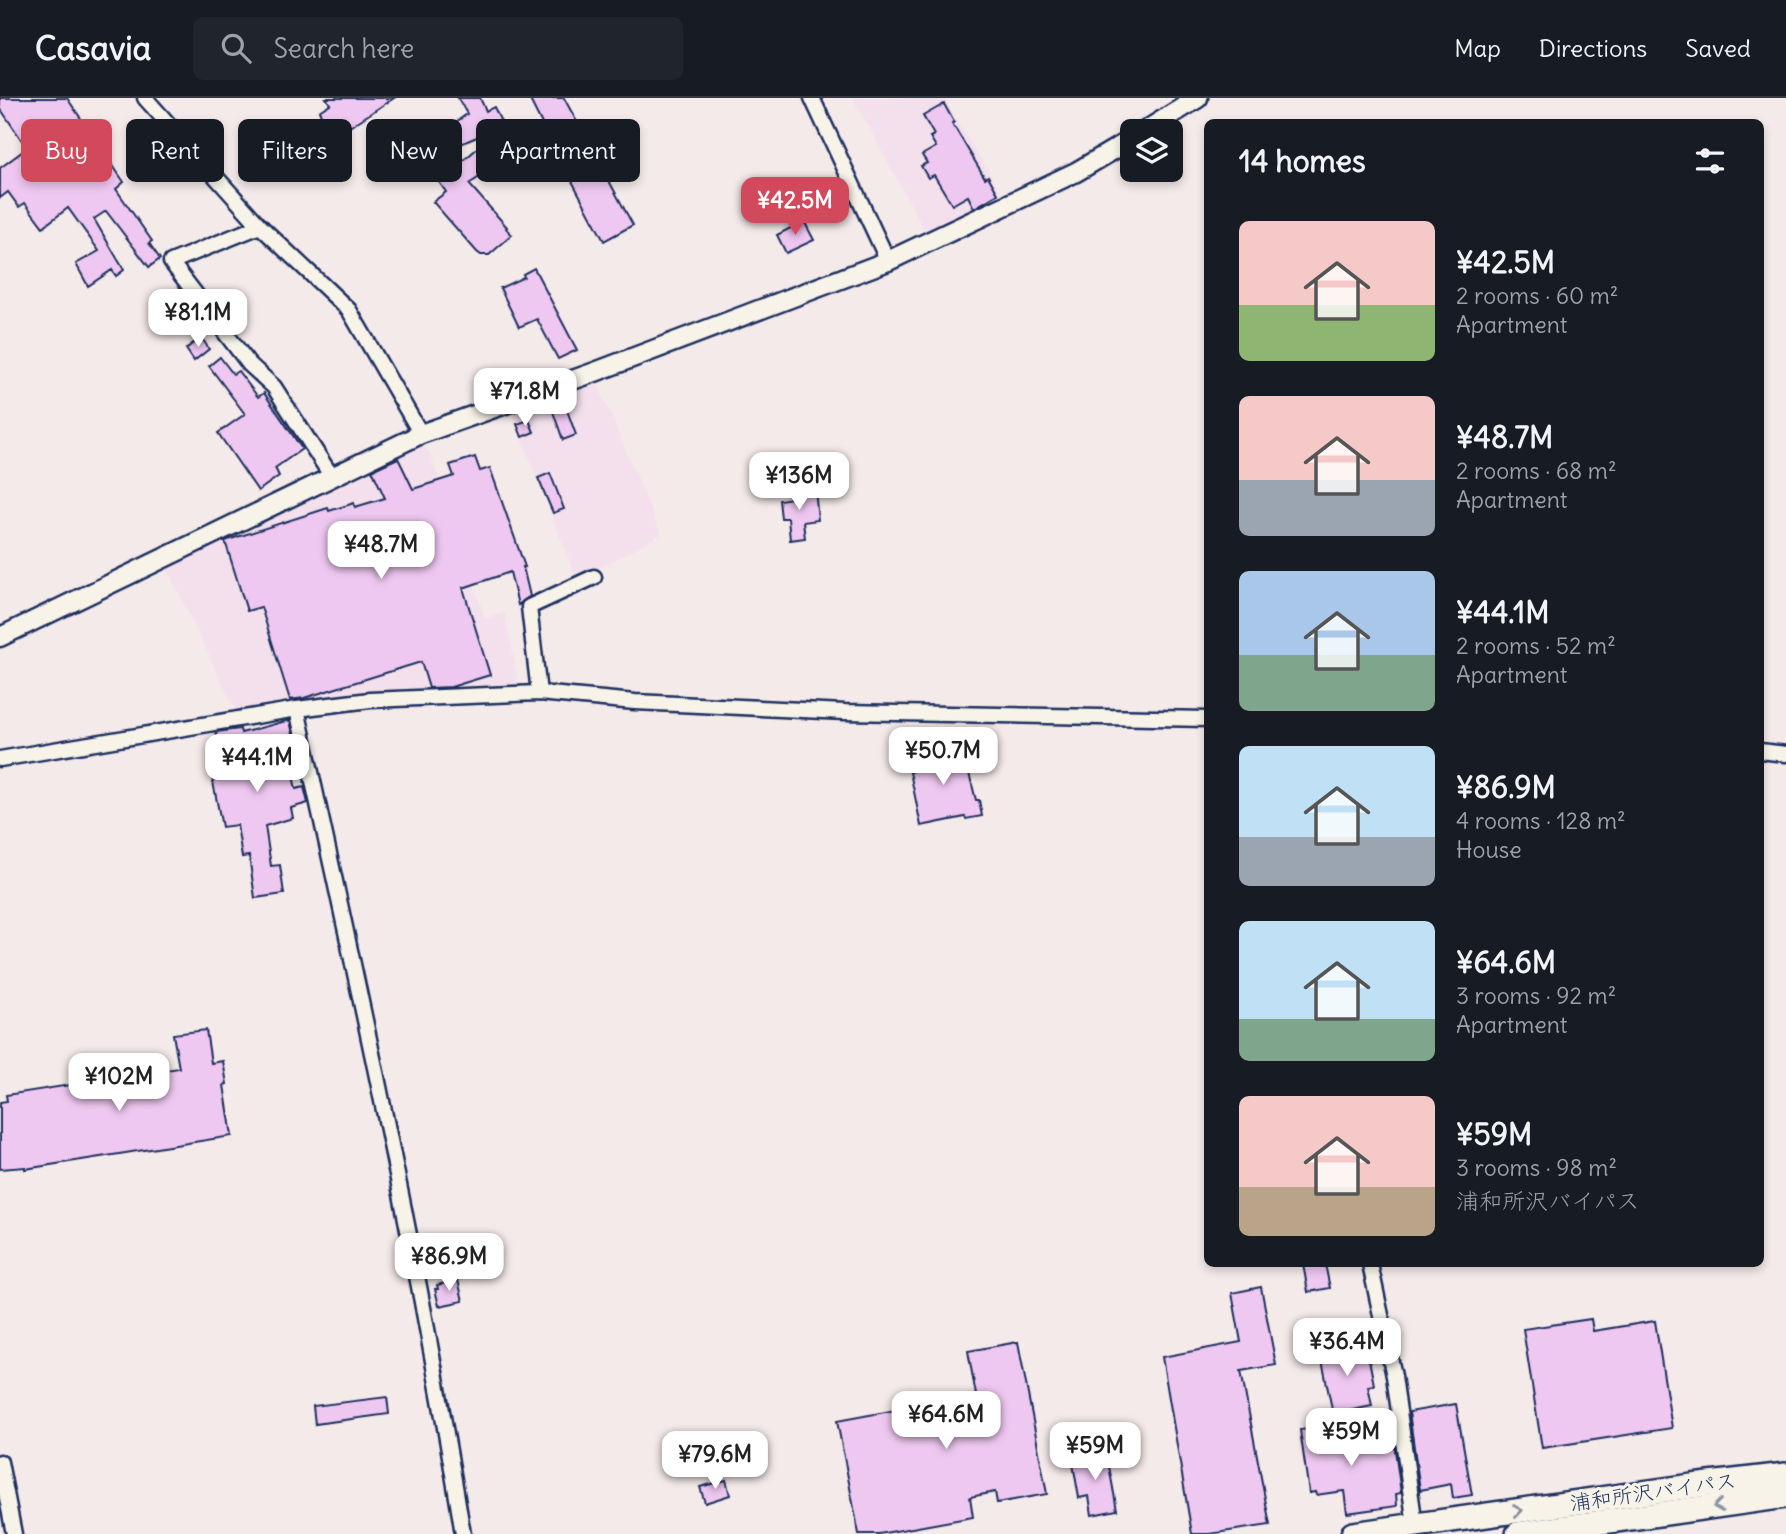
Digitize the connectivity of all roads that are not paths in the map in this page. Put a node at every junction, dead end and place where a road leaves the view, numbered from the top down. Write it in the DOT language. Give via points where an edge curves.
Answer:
graph roads {
  1 [pos="145,98"];
  2 [pos="812,98"];
  3 [pos="1198,98"];
  4 [pos="1165,119"];
  5 [pos="1120,146"];
  6 [pos="260,226"];
  7 [pos="888,261"];
  8 [pos="421,433"];
  9 [pos="332,477"];
  10 [pos="594,577"];
  11 [pos="0,637"];
  12 [pos="539,693"];
  13 [pos="298,709"];
  14 [pos="1204,719"];
  15 [pos="1764,751"];
  16 [pos="1786,754"];
  17 [pos="0,760"];
  18 [pos="1371,1267"];
  19 [pos="0,1462"];
  20 [pos="1786,1475"];
  21 [pos="1786,1496"];
  22 [pos="1415,1525"];
  23 [pos="14,1534"];
  24 [pos="463,1534"];
  25 [pos="1353,1534"];
  26 [pos="1518,1534"];
  1 -- 6 [label="street"];
  2 -- 7 [label="street"];
  3 -- 4 [label="street"];
  5 -- 7 [label="street" via="1076,172"];
  6 -- 8 [label="street" via="349,310"];
  6 -- 9 [label="street" via="170,262 249,364 274,387"];
  7 -- 8 [label="street"];
  8 -- 9 [label="street"];
  9 -- 11 [label="street"];
  10 -- 12 [label="street" via="528,607"];
  12 -- 13 [label="street" via="370,700"];
  12 -- 14 [label="street" via="845,712"];
  13 -- 17 [label="street"];
  13 -- 24 [label="street" via="427,1318"];
  15 -- 16 [label="street"];
  18 -- 22 [label="street" via="1394,1376"];
  19 -- 23 [label="street"];
  22 -- 20 [label="highway, 浦和所沢バイパス, one-way"];
  21 -- 26 [label="highway, 浦和所沢バイパス, one-way"];
  22 -- 25 [label="highway, 浦和所沢バイパス"];
}
